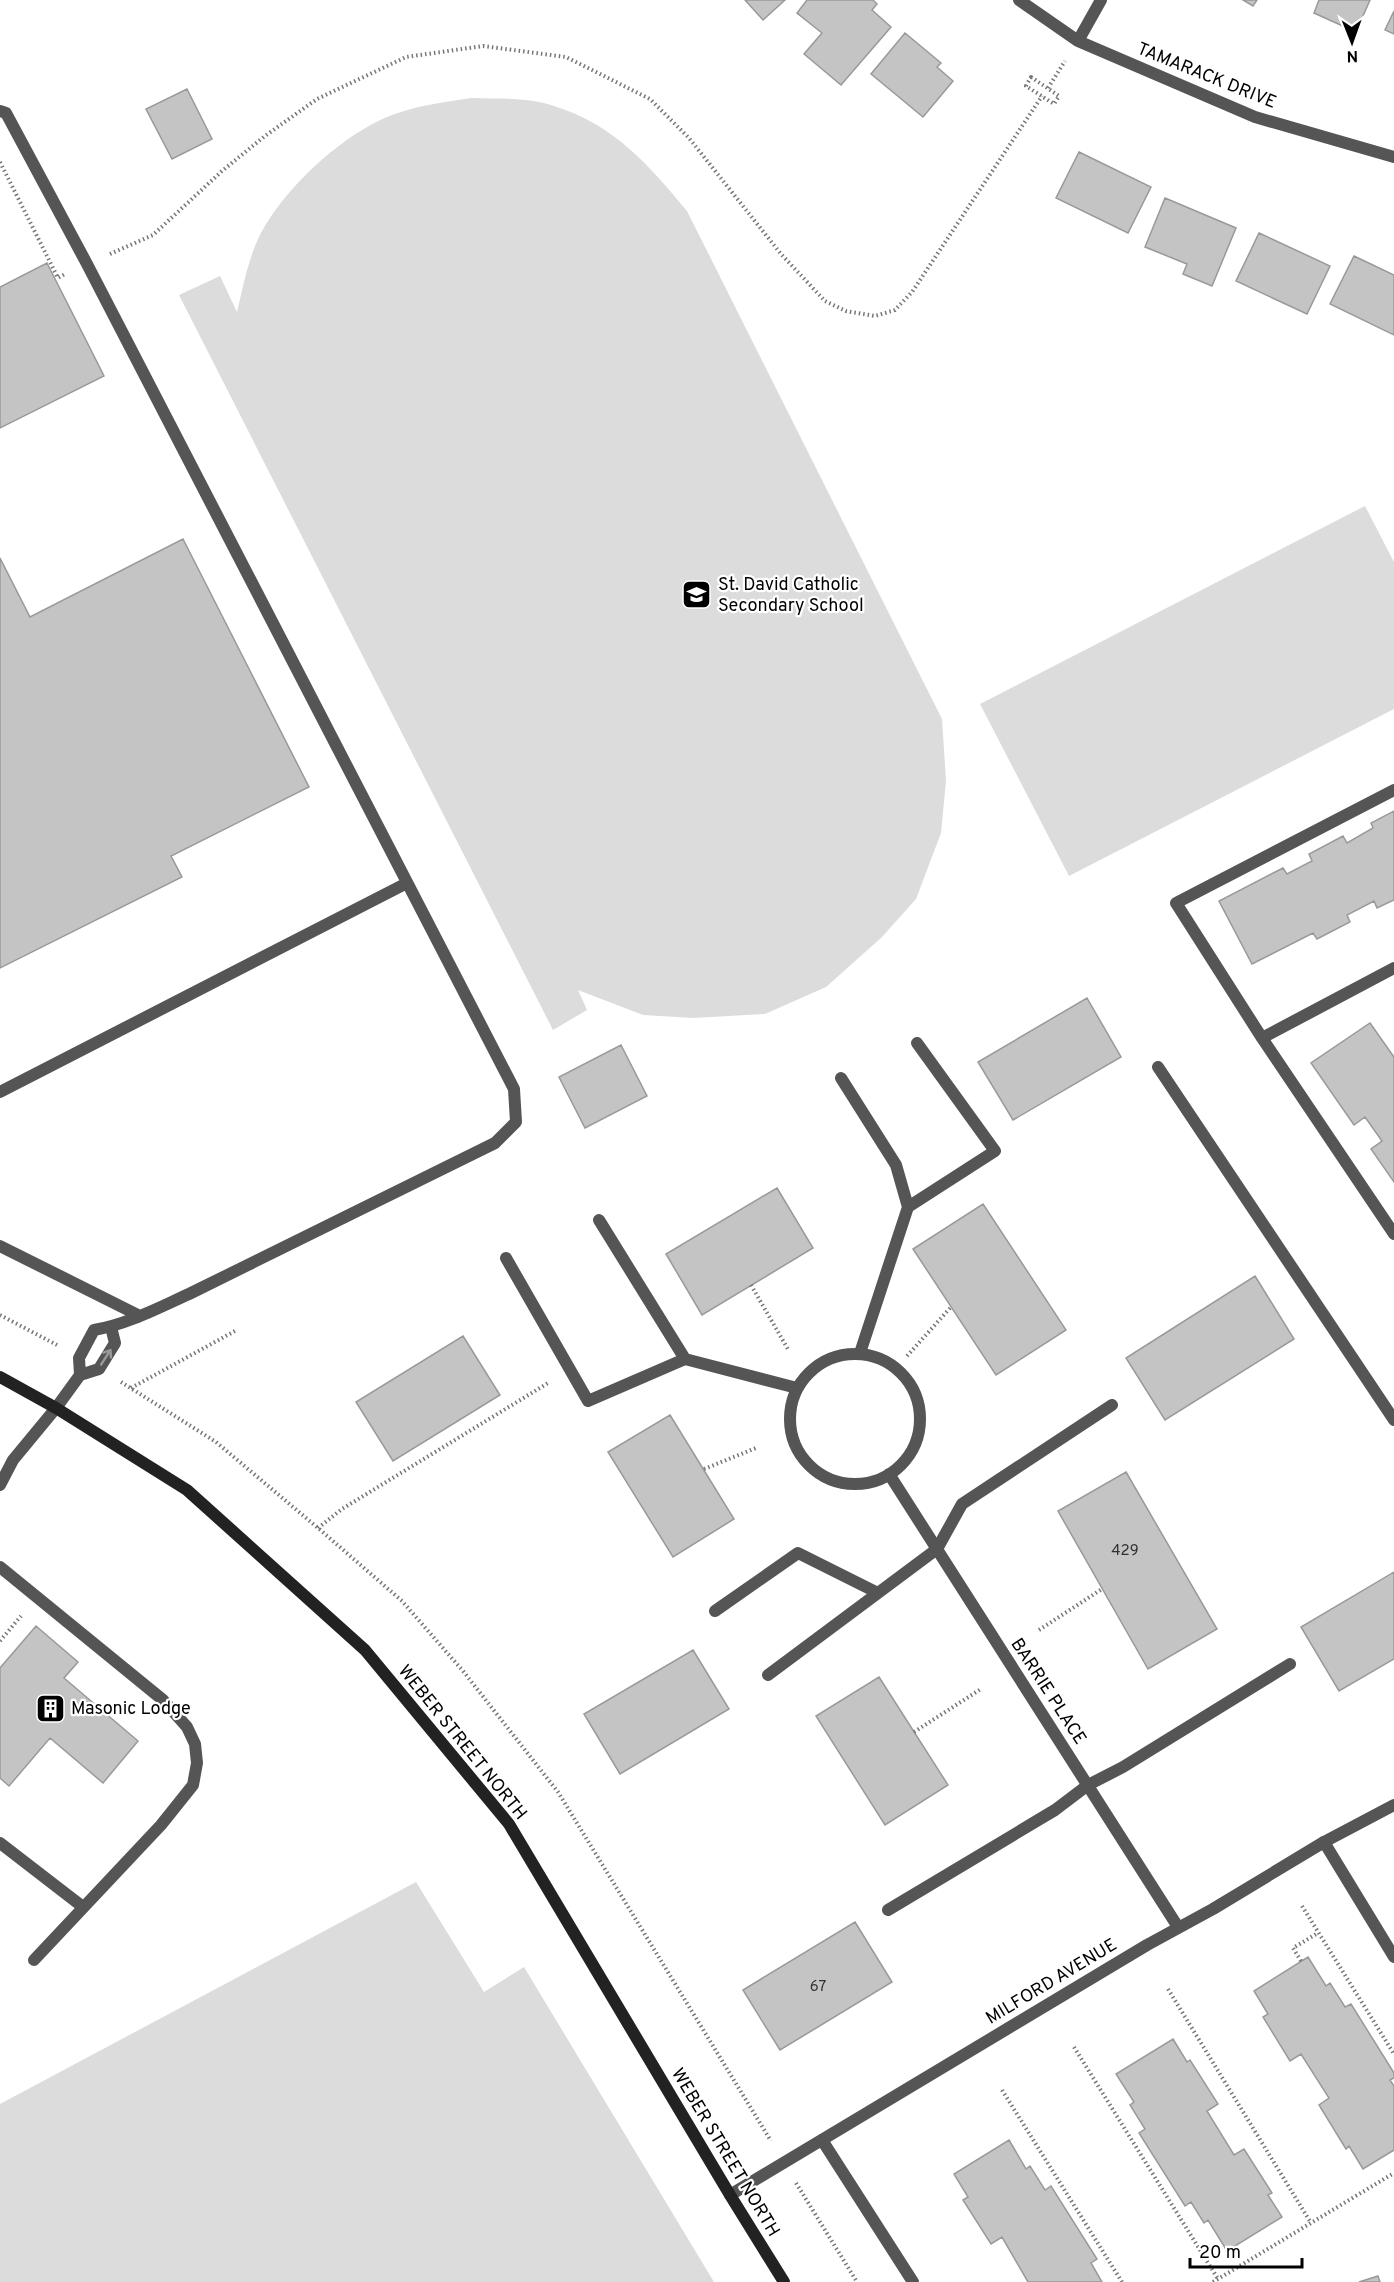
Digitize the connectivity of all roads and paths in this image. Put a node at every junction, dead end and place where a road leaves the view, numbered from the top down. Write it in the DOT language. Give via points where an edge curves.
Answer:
graph roads {
  1 [pos="1019,0"];
  2 [pos="1101,0"];
  3 [pos="1078,41"];
  4 [pos="1042,96"];
  5 [pos="0,111"];
  6 [pos="1394,157"];
  7 [pos="0,162"];
  8 [pos="87,264"];
  9 [pos="1394,790"];
  10 [pos="407,883"];
  11 [pos="1394,968"];
  12 [pos="1262,1038"];
  13 [pos="918,1043"];
  14 [pos="1158,1067"];
  15 [pos="841,1078"];
  16 [pos="0,1092"];
  17 [pos="908,1207"];
  18 [pos="599,1220"];
  19 [pos="1394,1234"];
  20 [pos="0,1246"];
  21 [pos="506,1258"];
  22 [pos="751,1285"];
  23 [pos="951,1307"];
  24 [pos="140,1316"];
  25 [pos="111,1327"];
  26 [pos="235,1331"];
  27 [pos="789,1352"];
  28 [pos="860,1353"];
  29 [pos="907,1356"];
  30 [pos="685,1359"];
  31 [pos="80,1375"];
  32 [pos="0,1377"];
  33 [pos="131,1388"];
  34 [pos="797,1388"];
  35 [pos="534,1392"];
  36 [pos="1112,1405"];
  37 [pos="56,1408"];
  38 [pos="1394,1420"];
  39 [pos="756,1448"];
  40 [pos="704,1469"];
  41 [pos="890,1474"];
  42 [pos="0,1485"];
  43 [pos="318,1528"];
  44 [pos="937,1549"];
  45 [pos="0,1567"];
  46 [pos="1102,1589"];
  47 [pos="878,1593"];
  48 [pos="37,1597"];
  49 [pos="715,1611"];
  50 [pos="1039,1630"];
  51 [pos="0,1641"];
  52 [pos="1290,1664"];
  53 [pos="768,1675"];
  54 [pos="981,1689"];
  55 [pos="914,1732"];
  56 [pos="1089,1785"];
  57 [pos="1394,1804"];
  58 [pos="1324,1842"];
  59 [pos="0,1843"];
  60 [pos="1302,1906"];
  61 [pos="83,1907"];
  62 [pos="888,1910"];
  63 [pos="1178,1927"];
  64 [pos="1318,1933"];
  65 [pos="1394,1957"];
  66 [pos="34,1960"];
  67 [pos="1301,1961"];
  68 [pos="1168,1989"];
  69 [pos="1074,2047"];
  70 [pos="1394,2054"];
  71 [pos="1002,2090"];
  72 [pos="822,2140"];
  73 [pos="1394,2173"];
  74 [pos="801,2192"];
  75 [pos="730,2195"];
  76 [pos="1311,2223"];
  77 [pos="1216,2281"];
  78 [pos="784,2282"];
  79 [pos="857,2282"];
  80 [pos="913,2282"];
  81 [pos="1122,2282"];
  1 -- 3 [label="street, TAMARACK DRIVE"];
  2 -- 3 [label="street"];
  3 -- 6 [label="street, TAMARACK DRIVE" via="1255,117"];
  4 -- 4 [label="path" via="1054,104 1059,96 1031,77 1026,86"];
  4 -- 8 [label="path" via="912,292 895,310 875,316 846,311 825,301 781,254 689,138 650,99 566,57 483,46 406,57 316,99 222,171 153,235"];
  5 -- 8 [label="street" via="6,113"];
  7 -- 8 [label="path" via="58,278"];
  8 -- 10 [label="street"];
  9 -- 12 [label="street" via="1176,903"];
  10 -- 16 [label="street"];
  10 -- 24 [label="street" via="514,1089 516,1122 495,1143"];
  11 -- 12 [label="street"];
  12 -- 19 [label="street"];
  13 -- 17 [label="street" via="994,1151"];
  14 -- 38 [label="street"];
  15 -- 17 [label="street" via="896,1165"];
  17 -- 28 [label="street"];
  18 -- 30 [label="street"];
  20 -- 24 [label="street"];
  21 -- 30 [label="street" via="588,1401"];
  22 -- 27 [label="path"];
  23 -- 29 [label="path"];
  24 -- 25 [label="street"];
  25 -- 31 [label="street" via="94,1330 79,1358"];
  31 -- 25 [label="street, one-way" via="99,1369 115,1343"];
  26 -- 33 [label="path"];
  28 -- 34 [label="street" via="837,1356 817,1366"];
  28 -- 41 [label="street" via="887,1362 908,1381 918,1401 917,1439 907,1460"];
  30 -- 34 [label="street"];
  31 -- 37 [label="street"];
  32 -- 37 [label="main road, WEBER STREET NORTH"];
  34 -- 41 [label="street" via="790,1410 792,1437 802,1458 830,1479 852,1484"];
  35 -- 43 [label="path" via="342,1509"];
  36 -- 44 [label="street" via="962,1504"];
  37 -- 42 [label="street" via="13,1460"];
  37 -- 75 [label="main road, WEBER STREET NORTH" via="187,1490 365,1650 509,1824"];
  39 -- 40 [label="path"];
  41 -- 44 [label="street, BARRIE PLACE"];
  44 -- 47 [label="street"];
  44 -- 56 [label="street, BARRIE PLACE"];
  45 -- 48 [label="street"];
  46 -- 50 [label="path"];
  47 -- 49 [label="street" via="798,1553"];
  47 -- 53 [label="street"];
  48 -- 51 [label="path"];
  48 -- 61 [label="street" via="163,1700 187,1727 195,1744 193,1785 161,1825"];
  52 -- 56 [label="street"];
  54 -- 55 [label="path"];
  56 -- 62 [label="street" via="1055,1810"];
  56 -- 63 [label="street, BARRIE PLACE"];
  57 -- 58 [label="street, MILFORD AVENUE"];
  58 -- 63 [label="street, MILFORD AVENUE"];
  58 -- 65 [label="street"];
  59 -- 61 [label="street"];
  60 -- 64 [label="path"];
  61 -- 66 [label="street"];
  63 -- 72 [label="street, MILFORD AVENUE"];
  64 -- 67 [label="path" via="1293,1948"];
  64 -- 70 [label="path"];
  68 -- 76 [label="path"];
  69 -- 77 [label="path"];
  71 -- 81 [label="path"];
  72 -- 75 [label="street, MILFORD AVENUE"];
  72 -- 80 [label="street"];
  73 -- 76 [label="path"];
  74 -- 79 [label="path"];
  75 -- 78 [label="main road, WEBER STREET NORTH"];
  76 -- 77 [label="path"];
}
